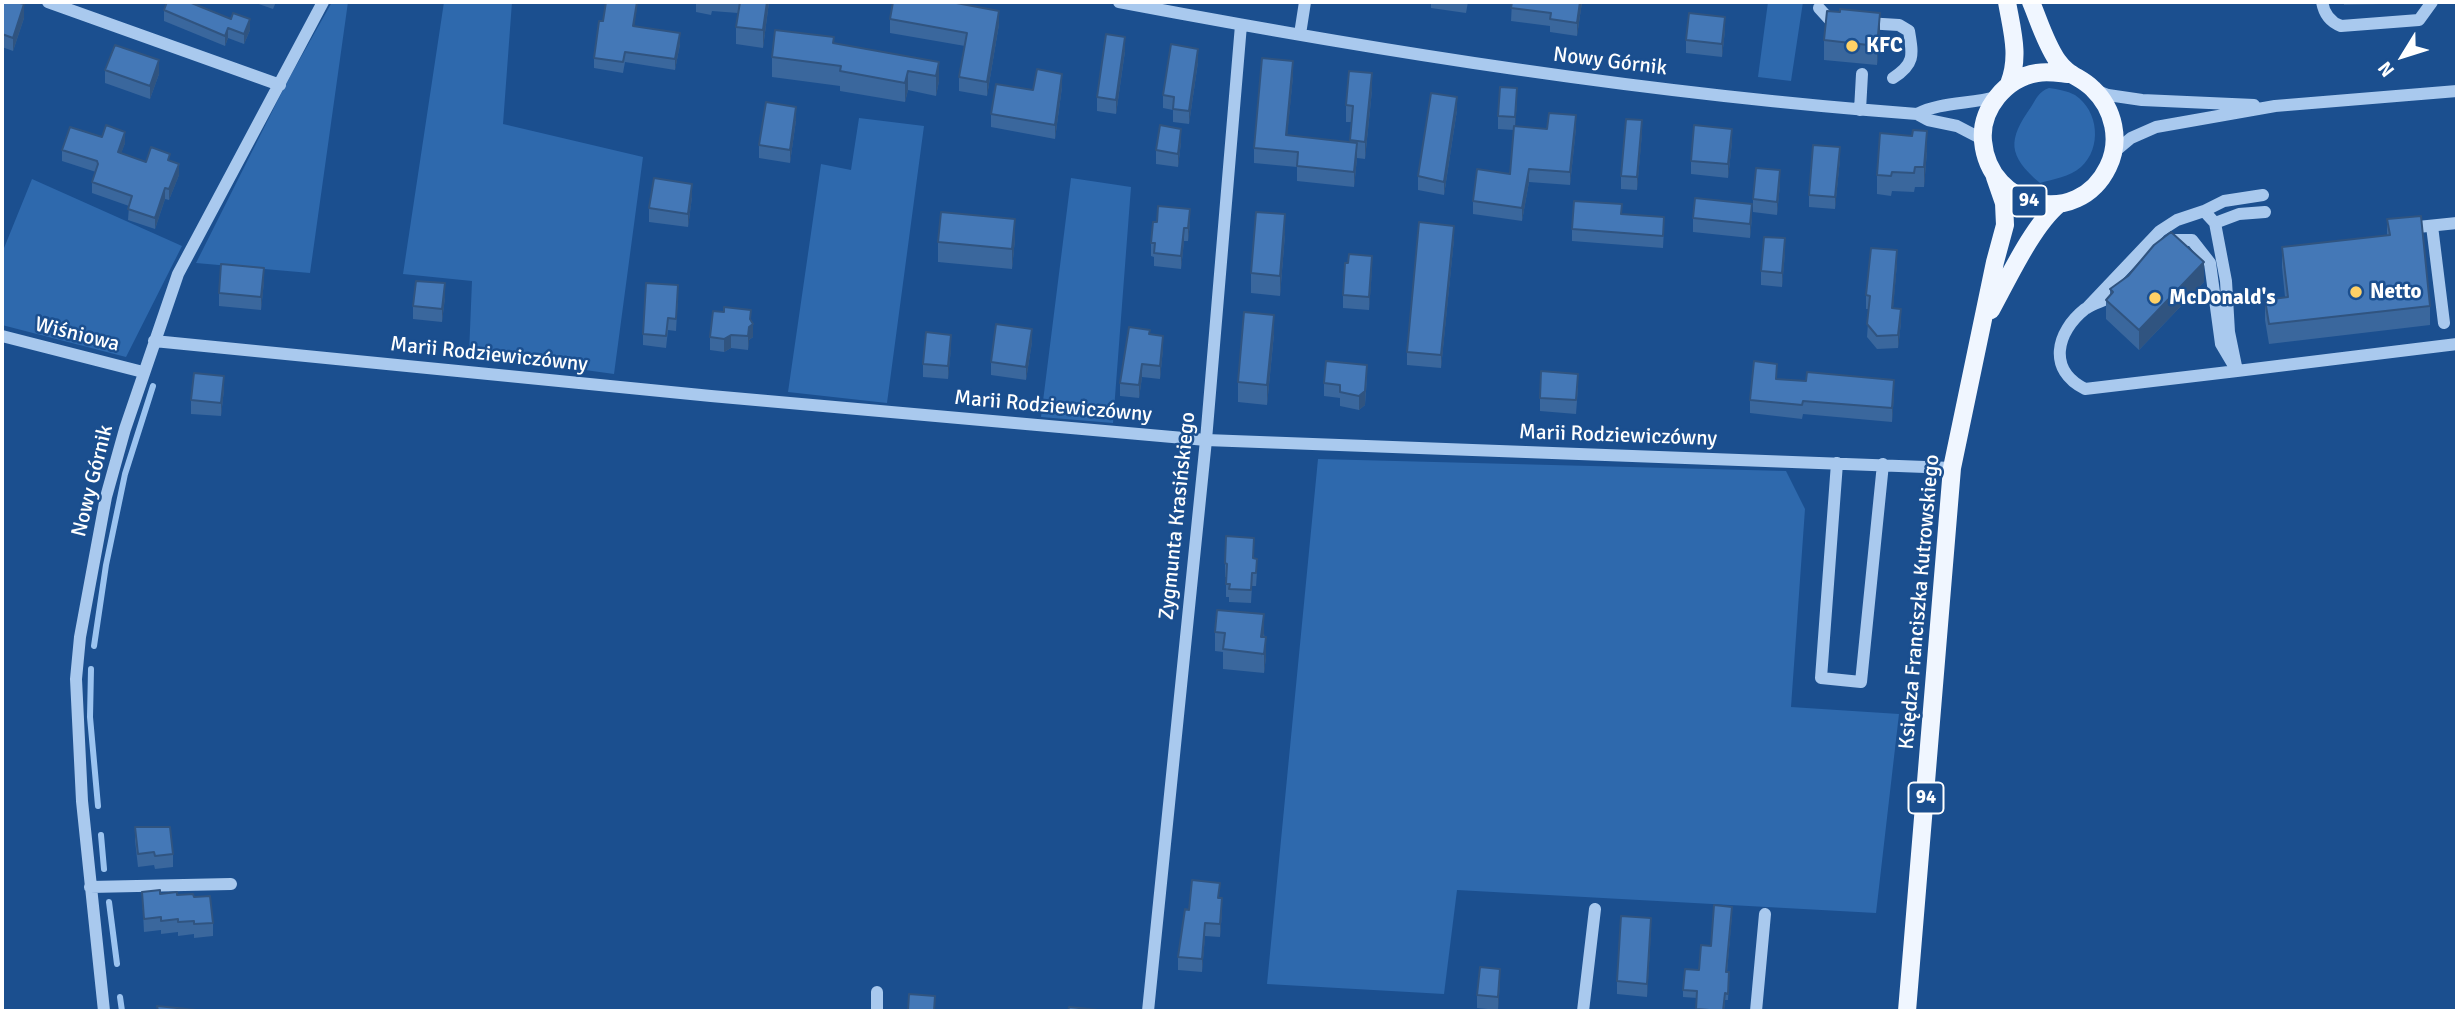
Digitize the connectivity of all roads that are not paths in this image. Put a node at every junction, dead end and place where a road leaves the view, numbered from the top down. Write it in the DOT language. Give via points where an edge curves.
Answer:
graph roads {
  1 [pos="48,2"];
  2 [pos="323,2"];
  3 [pos="1119,2"];
  4 [pos="1305,2"];
  5 [pos="2007,2"];
  6 [pos="2031,2"];
  7 [pos="2322,2"];
  8 [pos="2432,2"];
  9 [pos="1819,8"];
  10 [pos="1241,25"];
  11 [pos="1300,34"];
  12 [pos="1862,74"];
  13 [pos="2068,75"];
  14 [pos="1893,78"];
  15 [pos="280,85"];
  16 [pos="2093,89"];
  17 [pos="2003,91"];
  18 [pos="2457,91"];
  19 [pos="2275,106"];
  20 [pos="1860,110"];
  21 [pos="1916,114"];
  22 [pos="1982,139"];
  23 [pos="2113,153"];
  24 [pos="1995,177"];
  25 [pos="2263,195"];
  26 [pos="2059,204"];
  27 [pos="2204,212"];
  28 [pos="2265,212"];
  29 [pos="2215,223"];
  30 [pos="2457,223"];
  31 [pos="2432,226"];
  32 [pos="2418,227"];
  33 [pos="2087,308"];
  34 [pos="2444,323"];
  35 [pos="1982,325"];
  36 [pos="2,336"];
  37 [pos="154,341"];
  38 [pos="2457,344"];
  39 [pos="2237,371"];
  40 [pos="143,372"];
  41 [pos="1206,440"];
  42 [pos="1837,463"];
  43 [pos="1883,464"];
  44 [pos="1952,468"];
  45 [pos="231,884"];
  46 [pos="90,887"];
  47 [pos="1595,909"];
  48 [pos="1765,914"];
  49 [pos="877,992"];
  50 [pos="104,1011"];
  51 [pos="877,1011"];
  52 [pos="1148,1011"];
  53 [pos="1583,1011"];
  54 [pos="1756,1011"];
  55 [pos="1907,1011"];
  1 -- 15 [label="street"];
  2 -- 15 [label="street, Nowy Górnik"];
  3 -- 10 [label="street, Nowy Górnik"];
  4 -- 11 [label="street"];
  5 -- 17 [label="main road" via="2016,52 2015,70"];
  6 -- 13 [label="main road, 94" via="2047,45"];
  7 -- 8 [label="street" via="2324,12 2341,26 2419,20"];
  9 -- 14 [label="street" via="1829,19 1899,25 1909,31 1910,64"];
  10 -- 11 [label="street, Nowy Górnik"];
  10 -- 41 [label="street, Zygmunta Krasińskiego"];
  11 -- 20 [label="street, Nowy Górnik" via="1584,79"];
  12 -- 20 [label="street"];
  13 -- 16 [label="main road, 94"];
  13 -- 17 [label="main road, 94" via="2038,72"];
  15 -- 37 [label="street, Nowy Górnik" via="178,274"];
  16 -- 19 [label="street" via="2142,100"];
  16 -- 23 [label="main road, 94" via="2110,112"];
  17 -- 21 [label="street, Nowy Górnik"];
  17 -- 22 [label="main road" via="1986,117"];
  18 -- 19 [label="street"];
  19 -- 23 [label="street" via="2156,127 2131,138"];
  20 -- 21 [label="street, Nowy Górnik"];
  21 -- 22 [label="street, Nowy Górnik"];
  22 -- 24 [label="main road, 94"];
  23 -- 26 [label="main road, 94" via="2094,187"];
  24 -- 26 [label="main road, 94" via="2023,199"];
  24 -- 35 [label="main road, Księdza Franciszka Kutrowskiego / 94" via="2006,225"];
  25 -- 27 [label="street" via="2224,201"];
  26 -- 35 [label="main road, Księdza Franciszka Kutrowskiego / 94" via="2028,244"];
  27 -- 29 [label="street"];
  27 -- 33 [label="street" via="2160,231"];
  28 -- 29 [label="street" via="2239,214"];
  29 -- 39 [label="street"];
  30 -- 31 [label="street"];
  31 -- 32 [label="street"];
  31 -- 34 [label="street"];
  33 -- 39 [label="street" via="2060,343 2059,359 2074,383 2085,389"];
  33 -- 39 [label="street" via="2112,298 2167,242 2192,240 2210,263 2221,344"];
  35 -- 44 [label="main road, Księdza Franciszka Kutrowskiego / 94"];
  36 -- 40 [label="street, Wiśniowa"];
  37 -- 40 [label="street, Nowy Górnik"];
  37 -- 41 [label="street, Marii Rodziewiczówny"];
  38 -- 39 [label="street"];
  40 -- 46 [label="street, Nowy Górnik" via="106,497 80,637 76,679"];
  41 -- 42 [label="street, Marii Rodziewiczówny"];
  41 -- 52 [label="street, Zygmunta Krasińskiego"];
  42 -- 43 [label="street, Marii Rodziewiczówny"];
  42 -- 43 [label="street" via="1821,678 1861,682"];
  43 -- 44 [label="street, Marii Rodziewiczówny"];
  44 -- 55 [label="main road, Księdza Franciszka Kutrowskiego / 94"];
  45 -- 46 [label="street"];
  46 -- 50 [label="street, Nowy Górnik"];
  47 -- 53 [label="street"];
  48 -- 54 [label="street"];
  49 -- 51 [label="street"];
}
